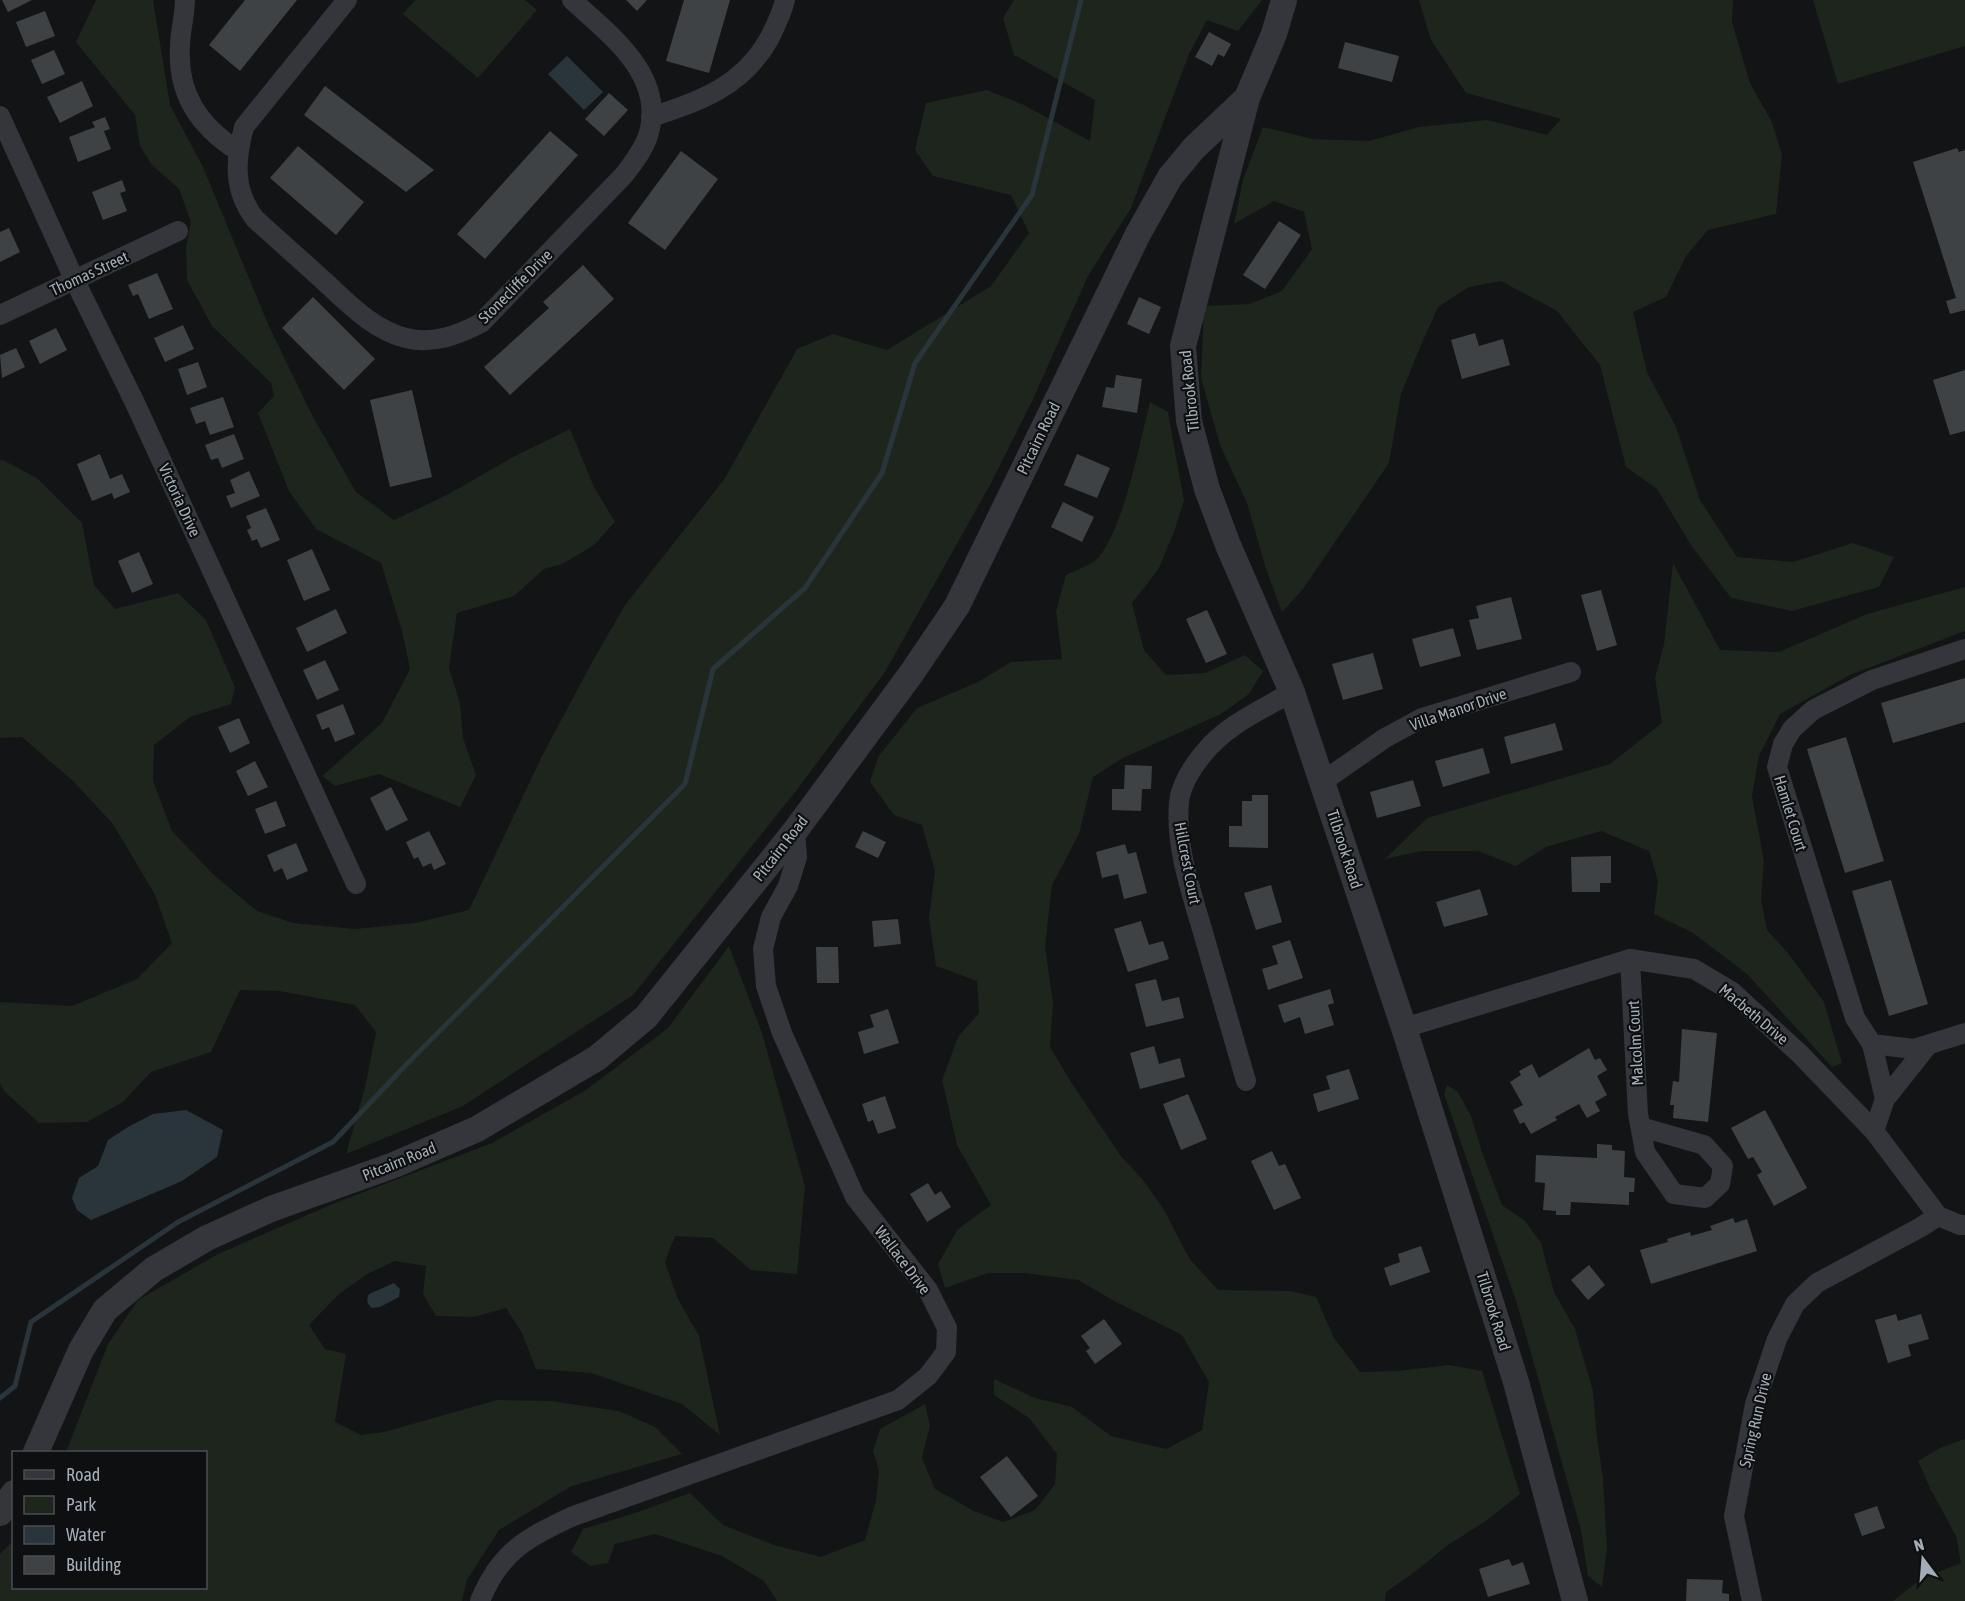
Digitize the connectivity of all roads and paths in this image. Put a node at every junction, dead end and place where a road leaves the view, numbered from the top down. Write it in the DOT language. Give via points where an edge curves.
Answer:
graph roads {
  1 [pos="185,0"];
  2 [pos="347,0"];
  3 [pos="572,0"];
  4 [pos="785,0"];
  5 [pos="1284,0"];
  6 [pos="1246,98"];
  7 [pos="0,117"];
  8 [pos="651,117"];
  9 [pos="238,151"];
  10 [pos="178,231"];
  11 [pos="75,281"];
  12 [pos="0,315"];
  13 [pos="1965,649"];
  14 [pos="1571,672"];
  15 [pos="1292,692"];
  16 [pos="1322,782"];
  17 [pos="795,831"];
  18 [pos="356,884"];
  19 [pos="1630,959"];
  20 [pos="1404,1028"];
  21 [pos="1965,1033"];
  22 [pos="1872,1044"];
  23 [pos="1928,1045"];
  24 [pos="1246,1081"];
  25 [pos="1885,1099"];
  26 [pos="1641,1127"];
  27 [pos="1874,1131"];
  28 [pos="1938,1216"];
  29 [pos="1965,1225"];
  30 [pos="36,1451"];
  31 [pos="12,1496"];
  32 [pos="0,1513"];
  33 [pos="480,1601"];
  34 [pos="1575,1601"];
  35 [pos="1752,1601"];
  1 -- 9 [label="street" via="180,67 188,98 207,127"];
  2 -- 9 [label="street, Stonecliffe Drive" via="244,127"];
  3 -- 8 [label="street, Stonecliffe Drive" via="635,62 646,84"];
  4 -- 8 [label="street" via="767,43 743,73 692,104"];
  5 -- 6 [label="street, Pitcairn Road"];
  6 -- 15 [label="street, Tilbrook Road" via="1183,346 1189,421 1207,489"];
  6 -- 17 [label="street, Pitcairn Road" via="1170,177 1138,234 957,606"];
  7 -- 11 [label="street, Victoria Drive"];
  8 -- 9 [label="street, Stonecliffe Drive" via="648,136 624,175 481,323 457,336 435,340 408,339 388,332 364,316 255,219 240,190"];
  10 -- 11 [label="street, Thomas Street"];
  11 -- 12 [label="street, Thomas Street"];
  11 -- 18 [label="street, Victoria Drive"];
  13 -- 22 [label="street, Hamlet Court" via="1872,680 1813,710 1792,729 1777,767 1854,1018"];
  14 -- 16 [label="street, Villa Manor Drive" via="1422,718 1385,738"];
  15 -- 16 [label="street, Tilbrook Road"];
  15 -- 24 [label="street, Hillcrest Court" via="1219,736 1188,776 1179,800 1178,828 1193,900"];
  16 -- 20 [label="street, Tilbrook Road"];
  17 -- 30 [label="street, Pitcairn Road" via="646,1017 597,1058 477,1129 394,1165 271,1209 207,1238 154,1269 105,1310 81,1350"];
  17 -- 33 [label="street, Wallace Drive" via="796,857 788,886 771,917 763,949 766,986 782,1033 855,1197 928,1290 947,1328 946,1352 928,1376 898,1400 571,1517 531,1536 508,1554"];
  19 -- 20 [label="street, Macbeth Drive"];
  19 -- 26 [label="street, Malcolm Court"];
  19 -- 27 [label="street, Macbeth Drive" via="1694,969 1731,991 1800,1054"];
  20 -- 34 [label="street, Tilbrook Road" via="1516,1382"];
  21 -- 23 [label="street"];
  22 -- 23 [label="street" via="1914,1049"];
  22 -- 25 [label="street, Hamlet Court"];
  23 -- 25 [label="street"];
  25 -- 27 [label="street"];
  27 -- 28 [label="street, Macbeth Drive"];
  28 -- 29 [label="street"];
  28 -- 35 [label="street, Spring Run Drive" via="1817,1283 1795,1304 1777,1339 1755,1404 1734,1516"];
  31 -- 32 [label="street"];
}
